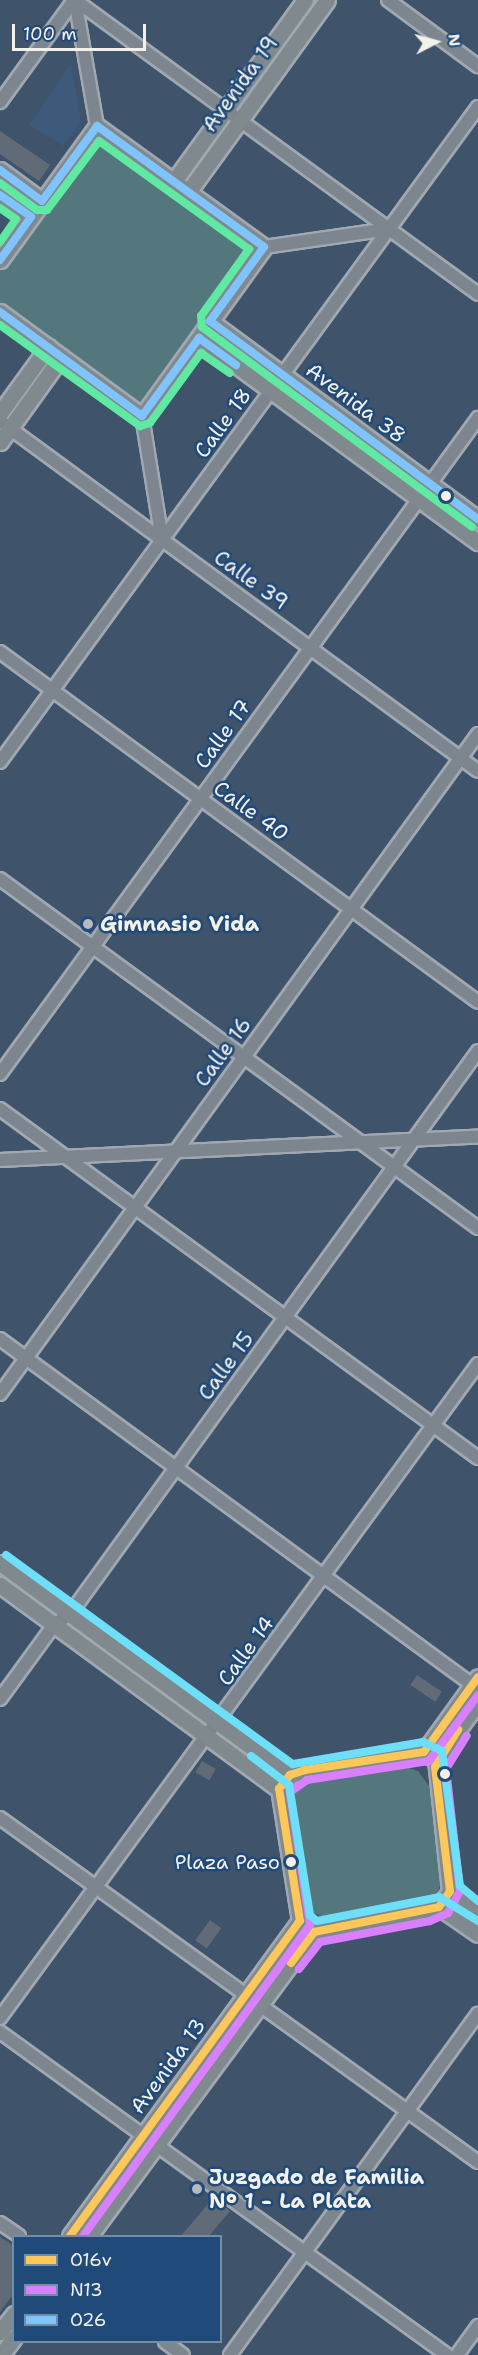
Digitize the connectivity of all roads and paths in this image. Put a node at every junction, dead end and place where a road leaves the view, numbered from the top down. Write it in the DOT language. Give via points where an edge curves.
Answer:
graph roads {
  1 [pos="75,0"];
  2 [pos="305,0"];
  3 [pos="327,0"];
  4 [pos="388,0"];
  5 [pos="478,66"];
  6 [pos="0,102"];
  7 [pos="478,107"];
  8 [pos="225,110"];
  9 [pos="240,120"];
  10 [pos="97,126"];
  11 [pos="0,170"];
  12 [pos="174,181"];
  13 [pos="188,192"];
  14 [pos="0,195"];
  15 [pos="42,201"];
  16 [pos="31,217"];
  17 [pos="389,229"];
  18 [pos="264,247"];
  19 [pos="0,260"];
  20 [pos="478,294"];
  21 [pos="0,312"];
  22 [pos="210,321"];
  23 [pos="199,338"];
  24 [pos="48,347"];
  25 [pos="62,357"];
  26 [pos="283,375"];
  27 [pos="271,391"];
  28 [pos="0,414"];
  29 [pos="142,416"];
  30 [pos="478,418"];
  31 [pos="5,425"];
  32 [pos="0,442"];
  33 [pos="430,484"];
  34 [pos="419,499"];
  35 [pos="478,519"];
  36 [pos="162,540"];
  37 [pos="478,542"];
  38 [pos="310,648"];
  39 [pos="0,652"];
  40 [pos="52,690"];
  41 [pos="478,734"];
  42 [pos="460,758"];
  43 [pos="0,762"];
  44 [pos="478,771"];
  45 [pos="201,799"];
  46 [pos="0,879"];
  47 [pos="351,909"];
  48 [pos="93,947"];
  49 [pos="478,1002"];
  50 [pos="478,1051"];
  51 [pos="244,1057"];
  52 [pos="0,1074"];
  53 [pos="0,1109"];
  54 [pos="478,1137"];
  55 [pos="413,1140"];
  56 [pos="360,1142"];
  57 [pos="173,1152"];
  58 [pos="66,1157"];
  59 [pos="0,1160"];
  60 [pos="394,1167"];
  61 [pos="135,1208"];
  62 [pos="478,1228"];
  63 [pos="285,1317"];
  64 [pos="0,1340"];
  65 [pos="26,1358"];
  66 [pos="478,1364"];
  67 [pos="0,1394"];
  68 [pos="434,1425"];
  69 [pos="478,1458"];
  70 [pos="176,1468"];
  71 [pos="0,1563"];
  72 [pos="324,1577"];
  73 [pos="0,1585"];
  74 [pos="70,1614"];
  75 [pos="54,1625"];
  76 [pos="476,1684"];
  77 [pos="0,1700"];
  78 [pos="478,1702"];
  79 [pos="218,1722"];
  80 [pos="208,1737"];
  81 [pos="430,1756"];
  82 [pos="290,1775"];
  83 [pos="279,1789"];
  84 [pos="0,1818"];
  85 [pos="94,1882"];
  86 [pos="450,1891"];
  87 [pos="439,1906"];
  88 [pos="478,1915"];
  89 [pos="300,1921"];
  90 [pos="314,1932"];
  91 [pos="478,1934"];
  92 [pos="247,1993"];
  93 [pos="261,2004"];
  94 [pos="478,2014"];
  95 [pos="0,2018"];
  96 [pos="0,2032"];
  97 [pos="408,2110"];
  98 [pos="144,2134"];
  99 [pos="157,2144"];
  100 [pos="478,2162"];
  101 [pos="0,2223"];
  102 [pos="18,2235"];
  103 [pos="71,2235"];
  104 [pos="90,2235"];
  105 [pos="305,2251"];
  106 [pos="12,2317"];
  107 [pos="478,2326"];
  108 [pos="0,2332"];
  109 [pos="12,2341"];
  110 [pos="166,2343"];
  111 [pos="1,2355"];
  112 [pos="183,2355"];
  113 [pos="230,2355"];
  114 [pos="447,2355"];
  115 [pos="457,2355"];
  1 -- 6 [label="street"];
  1 -- 8 [label="street"];
  1 -- 10 [label="street"];
  2 -- 8 [label="main road, Avenida 19"];
  3 -- 9 [label="main road, Avenida 19"];
  4 -- 5 [label="street"];
  7 -- 17 [label="street, Calle 18"];
  8 -- 9 [label="street"];
  8 -- 12 [label="main road, Avenida 19"];
  9 -- 13 [label="main road, Avenida 19"];
  9 -- 17 [label="street"];
  10 -- 12 [label="main road"];
  10 -- 15 [label="main road"];
  11 -- 15 [label="main road"];
  12 -- 13 [label="main road"];
  13 -- 18 [label="main road"];
  14 -- 16 [label="main road"];
  15 -- 16 [label="main road"];
  16 -- 19 [label="main road"];
  17 -- 18 [label="street"];
  17 -- 20 [label="street"];
  17 -- 26 [label="street, Calle 18"];
  18 -- 22 [label="main road"];
  21 -- 24 [label="main road"];
  22 -- 23 [label="main road"];
  22 -- 26 [label="main road, Avenida 38"];
  23 -- 27 [label="main road, Avenida 38"];
  23 -- 29 [label="main road"];
  24 -- 25 [label="main road"];
  24 -- 28 [label="main road"];
  25 -- 29 [label="main road"];
  25 -- 31 [label="main road"];
  26 -- 27 [label="street, Calle 18"];
  26 -- 33 [label="main road, Avenida 38"];
  27 -- 34 [label="main road, Avenida 38"];
  27 -- 36 [label="street, Calle 18"];
  29 -- 36 [label="street"];
  30 -- 33 [label="street, Calle 17"];
  31 -- 32 [label="main road"];
  31 -- 36 [label="street, Calle 39"];
  33 -- 34 [label="street, Calle 17"];
  33 -- 35 [label="main road, Avenida 38"];
  34 -- 37 [label="main road, Avenida 38"];
  34 -- 38 [label="street, Calle 17"];
  36 -- 38 [label="street, Calle 39"];
  36 -- 40 [label="street, Calle 18"];
  38 -- 42 [label="street, Calle 39"];
  38 -- 45 [label="street, Calle 17"];
  39 -- 40 [label="street, Calle 40"];
  40 -- 43 [label="street, Calle 18"];
  40 -- 45 [label="street, Calle 40"];
  41 -- 42 [label="street, Calle 16"];
  42 -- 44 [label="street, Calle 39"];
  42 -- 47 [label="street, Calle 16"];
  45 -- 47 [label="street, Calle 40"];
  45 -- 48 [label="street, Calle 17"];
  46 -- 48 [label="street"];
  47 -- 49 [label="street, Calle 40"];
  47 -- 51 [label="street, Calle 16"];
  48 -- 51 [label="street"];
  48 -- 52 [label="street, Calle 17"];
  50 -- 55 [label="street, Calle 15"];
  51 -- 56 [label="street"];
  51 -- 57 [label="street, Calle 16"];
  53 -- 58 [label="street"];
  54 -- 55 [label="street"];
  55 -- 56 [label="street"];
  55 -- 60 [label="street, Calle 15"];
  56 -- 57 [label="street"];
  56 -- 60 [label="street"];
  57 -- 58 [label="street"];
  57 -- 61 [label="street, Calle 16"];
  58 -- 59 [label="street"];
  58 -- 61 [label="street"];
  60 -- 62 [label="street"];
  60 -- 63 [label="street, Calle 15"];
  61 -- 63 [label="street"];
  61 -- 65 [label="street, Calle 16"];
  63 -- 68 [label="street"];
  63 -- 70 [label="street, Calle 15"];
  64 -- 65 [label="street"];
  65 -- 67 [label="street, Calle 16"];
  65 -- 70 [label="street"];
  66 -- 68 [label="street, Calle 14"];
  68 -- 69 [label="street"];
  68 -- 72 [label="street, Calle 14"];
  70 -- 72 [label="street"];
  70 -- 74 [label="street, Calle 15"];
  71 -- 74 [label="main road"];
  72 -- 76 [label="street"];
  72 -- 79 [label="street, Calle 14"];
  73 -- 75 [label="main road"];
  74 -- 75 [label="street, Calle 15"];
  74 -- 79 [label="main road"];
  75 -- 77 [label="street, Calle 15"];
  75 -- 80 [label="main road"];
  76 -- 81 [label="main road"];
  78 -- 81 [label="main road"];
  79 -- 80 [label="street, Calle 14"];
  79 -- 82 [label="main road"];
  80 -- 83 [label="main road"];
  80 -- 85 [label="street, Calle 14"];
  81 -- 82 [label="main road"];
  81 -- 86 [label="main road"];
  82 -- 83 [label="main road"];
  83 -- 89 [label="main road"];
  84 -- 85 [label="street"];
  85 -- 92 [label="street"];
  85 -- 95 [label="street, Calle 14"];
  86 -- 87 [label="main road"];
  86 -- 88 [label="main road"];
  87 -- 90 [label="main road"];
  87 -- 91 [label="main road"];
  89 -- 90 [label="main road"];
  89 -- 92 [label="main road, Avenida 13"];
  90 -- 93 [label="main road, Avenida 13"];
  92 -- 93 [label="street"];
  92 -- 98 [label="main road, Avenida 13"];
  93 -- 97 [label="street"];
  93 -- 99 [label="main road, Avenida 13"];
  94 -- 97 [label="street"];
  96 -- 98 [label="street"];
  97 -- 100 [label="street"];
  97 -- 105 [label="street"];
  98 -- 99 [label="street"];
  98 -- 103 [label="main road, Avenida 13"];
  99 -- 104 [label="main road, Avenida 13"];
  99 -- 105 [label="street"];
  101 -- 102 [label="street"];
  105 -- 113 [label="street"];
  105 -- 114 [label="street"];
  106 -- 108 [label="main road"];
  107 -- 115 [label="street"];
  109 -- 111 [label="main road"];
  110 -- 112 [label="street"];
}
